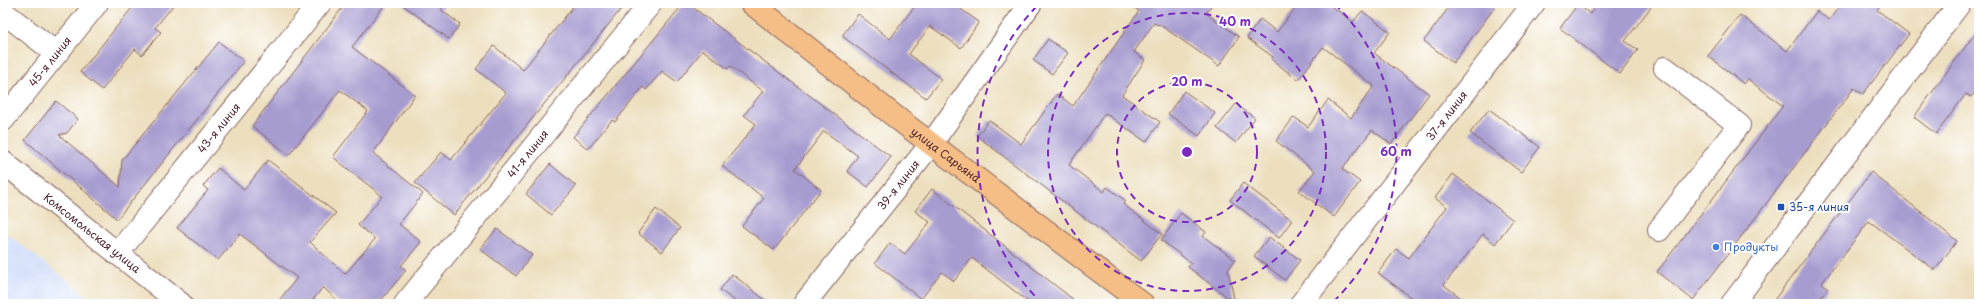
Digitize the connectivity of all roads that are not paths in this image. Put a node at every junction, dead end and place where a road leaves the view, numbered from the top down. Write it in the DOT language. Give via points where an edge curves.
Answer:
graph roads {
  1 [pos="97,3"];
  2 [pos="320,3"];
  3 [pos="651,3"];
  4 [pos="751,3"];
  5 [pos="1031,3"];
  6 [pos="1534,3"];
  7 [pos="1960,3"];
  8 [pos="3,12"];
  9 [pos="56,53"];
  10 [pos="1665,68"];
  11 [pos="3,120"];
  12 [pos="931,144"];
  13 [pos="3,162"];
  14 [pos="1659,230"];
  15 [pos="118,254"];
  16 [pos="181,304"];
  17 [pos="405,304"];
  18 [pos="804,304"];
  19 [pos="1143,304"];
  20 [pos="1301,304"];
  21 [pos="1732,304"];
  1 -- 9 [label="street, 45-я линия"];
  2 -- 15 [label="street, 43-я линия"];
  3 -- 17 [label="street, 41-я линия"];
  4 -- 12 [label="main road, улица Сарьяна"];
  5 -- 12 [label="street, 39-я линия"];
  6 -- 20 [label="street, 37-я линия"];
  7 -- 21 [label="street"];
  8 -- 9 [label="street"];
  9 -- 11 [label="street, 45-я линия"];
  10 -- 14 [label="street" via="1739,125"];
  12 -- 18 [label="street, 39-я линия"];
  12 -- 19 [label="main road, улица Сарьяна"];
  13 -- 15 [label="street, Комсомольская улица"];
  15 -- 16 [label="street, Комсомольская улица"];
}
